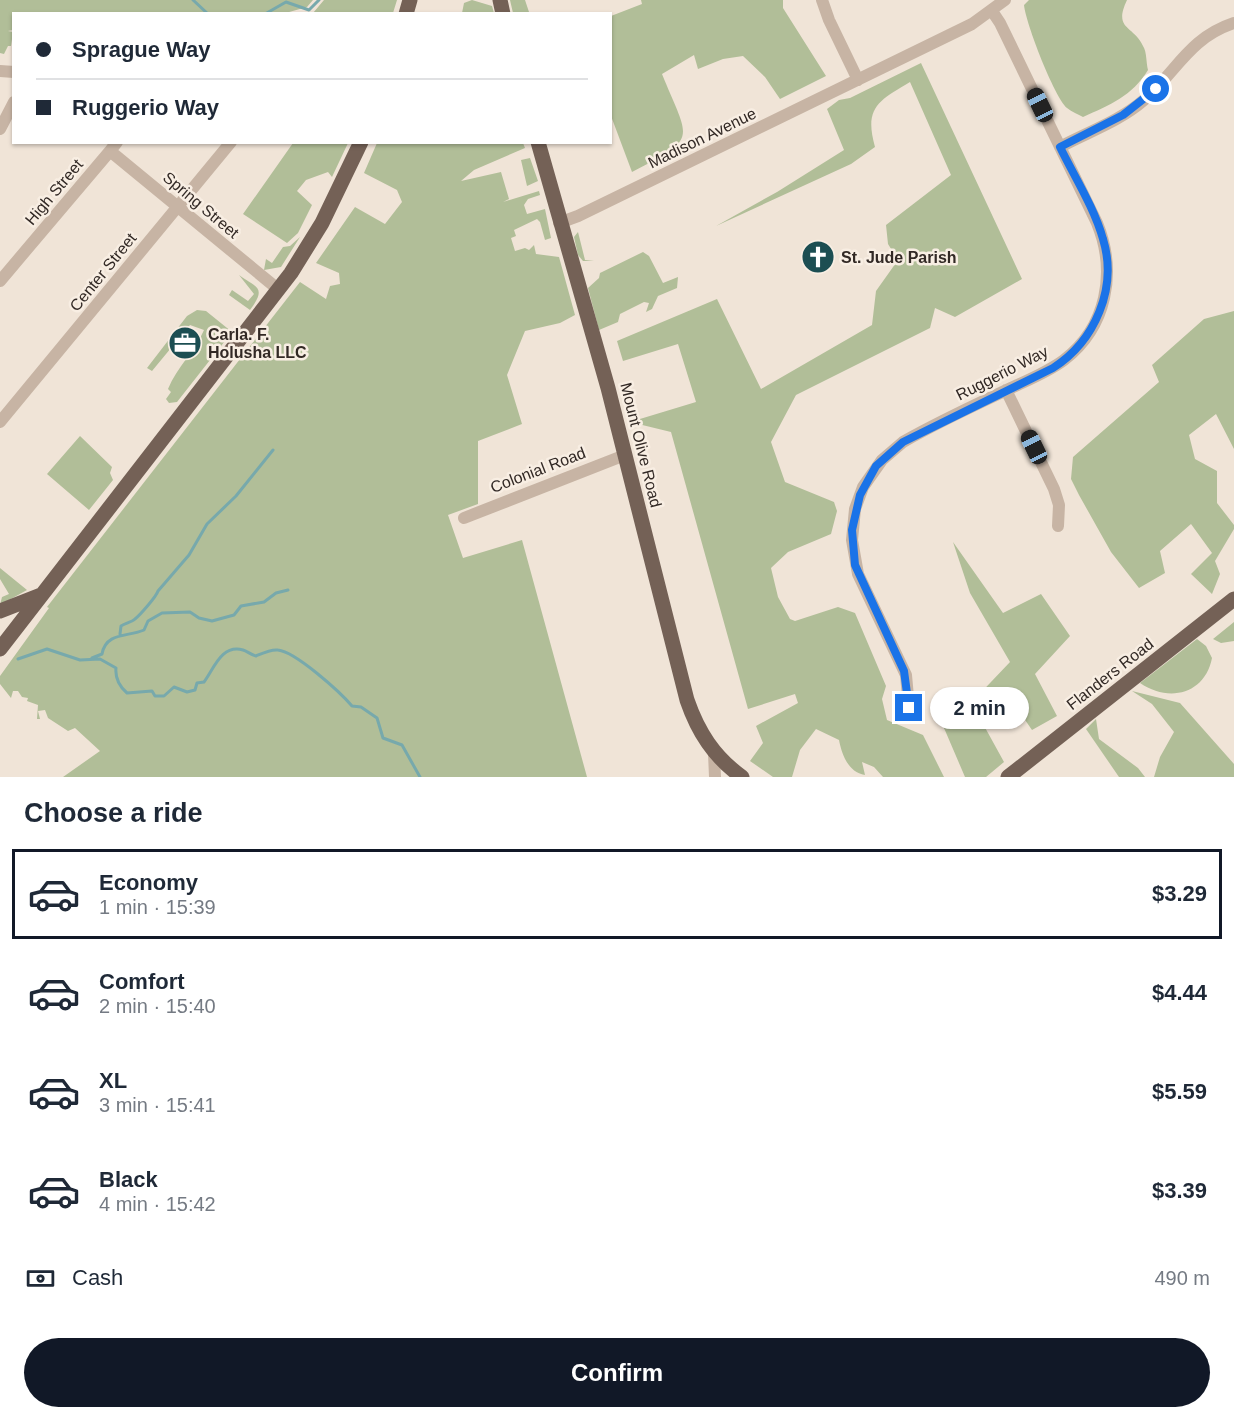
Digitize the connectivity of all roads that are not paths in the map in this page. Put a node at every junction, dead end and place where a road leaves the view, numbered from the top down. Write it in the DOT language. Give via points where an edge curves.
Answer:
graph roads {
  1 [pos="822,0"];
  2 [pos="1005,0"];
  3 [pos="992,11"];
  4 [pos="1234,23"];
  5 [pos="858,80"];
  6 [pos="12,106"];
  7 [pos="0,129"];
  8 [pos="229,144"];
  9 [pos="360,144"];
  10 [pos="538,144"];
  11 [pos="114,147"];
  12 [pos="1060,147"];
  13 [pos="177,207"];
  14 [pos="560,223"];
  15 [pos="0,282"];
  16 [pos="279,290"];
  17 [pos="1006,390"];
  18 [pos="0,422"];
  19 [pos="625,455"];
  20 [pos="464,518"];
  21 [pos="1058,526"];
  22 [pos="41,595"];
  23 [pos="1234,599"];
  24 [pos="0,611"];
  25 [pos="0,649"];
  26 [pos="909,708"];
  27 [pos="714,753"];
  28 [pos="740,776"];
  29 [pos="715,777"];
  30 [pos="1008,777"];
  1 -- 5 [label="street"];
  2 -- 3 [label="street, Madison Avenue"];
  3 -- 5 [label="street, Madison Avenue"];
  3 -- 12 [label="street, Ruggerio Way"];
  4 -- 12 [label="street" via="1194,45 1156,89 1131,110"];
  5 -- 14 [label="street, Madison Avenue"];
  6 -- 7 [label="street"];
  8 -- 13 [label="street, Center Street"];
  9 -- 16 [label="main road" via="322,223"];
  10 -- 14 [label="main road, Mount Olive Road"];
  11 -- 13 [label="street, Spring Street"];
  11 -- 15 [label="street, High Street"];
  12 -- 17 [label="street, Ruggerio Way" via="1103,238 1108,270 1103,302 1091,330 1072,353 1053,368"];
  13 -- 16 [label="street, Spring Street"];
  13 -- 18 [label="street, Center Street"];
  14 -- 19 [label="main road, Mount Olive Road"];
  16 -- 22 [label="main road"];
  17 -- 21 [label="street" via="1054,489 1059,505"];
  17 -- 26 [label="street, Ruggerio Way" via="895,448 872,473 855,509 855,565 904,671"];
  19 -- 20 [label="street, Colonial Road"];
  19 -- 27 [label="main road, Mount Olive Road" via="685,693 697,726"];
  22 -- 24 [label="main road"];
  22 -- 25 [label="main road"];
  23 -- 30 [label="main road, Flanders Road"];
  27 -- 28 [label="main road, Mount Olive Road"];
  27 -- 29 [label="street, Mount Olive Road"];
}
